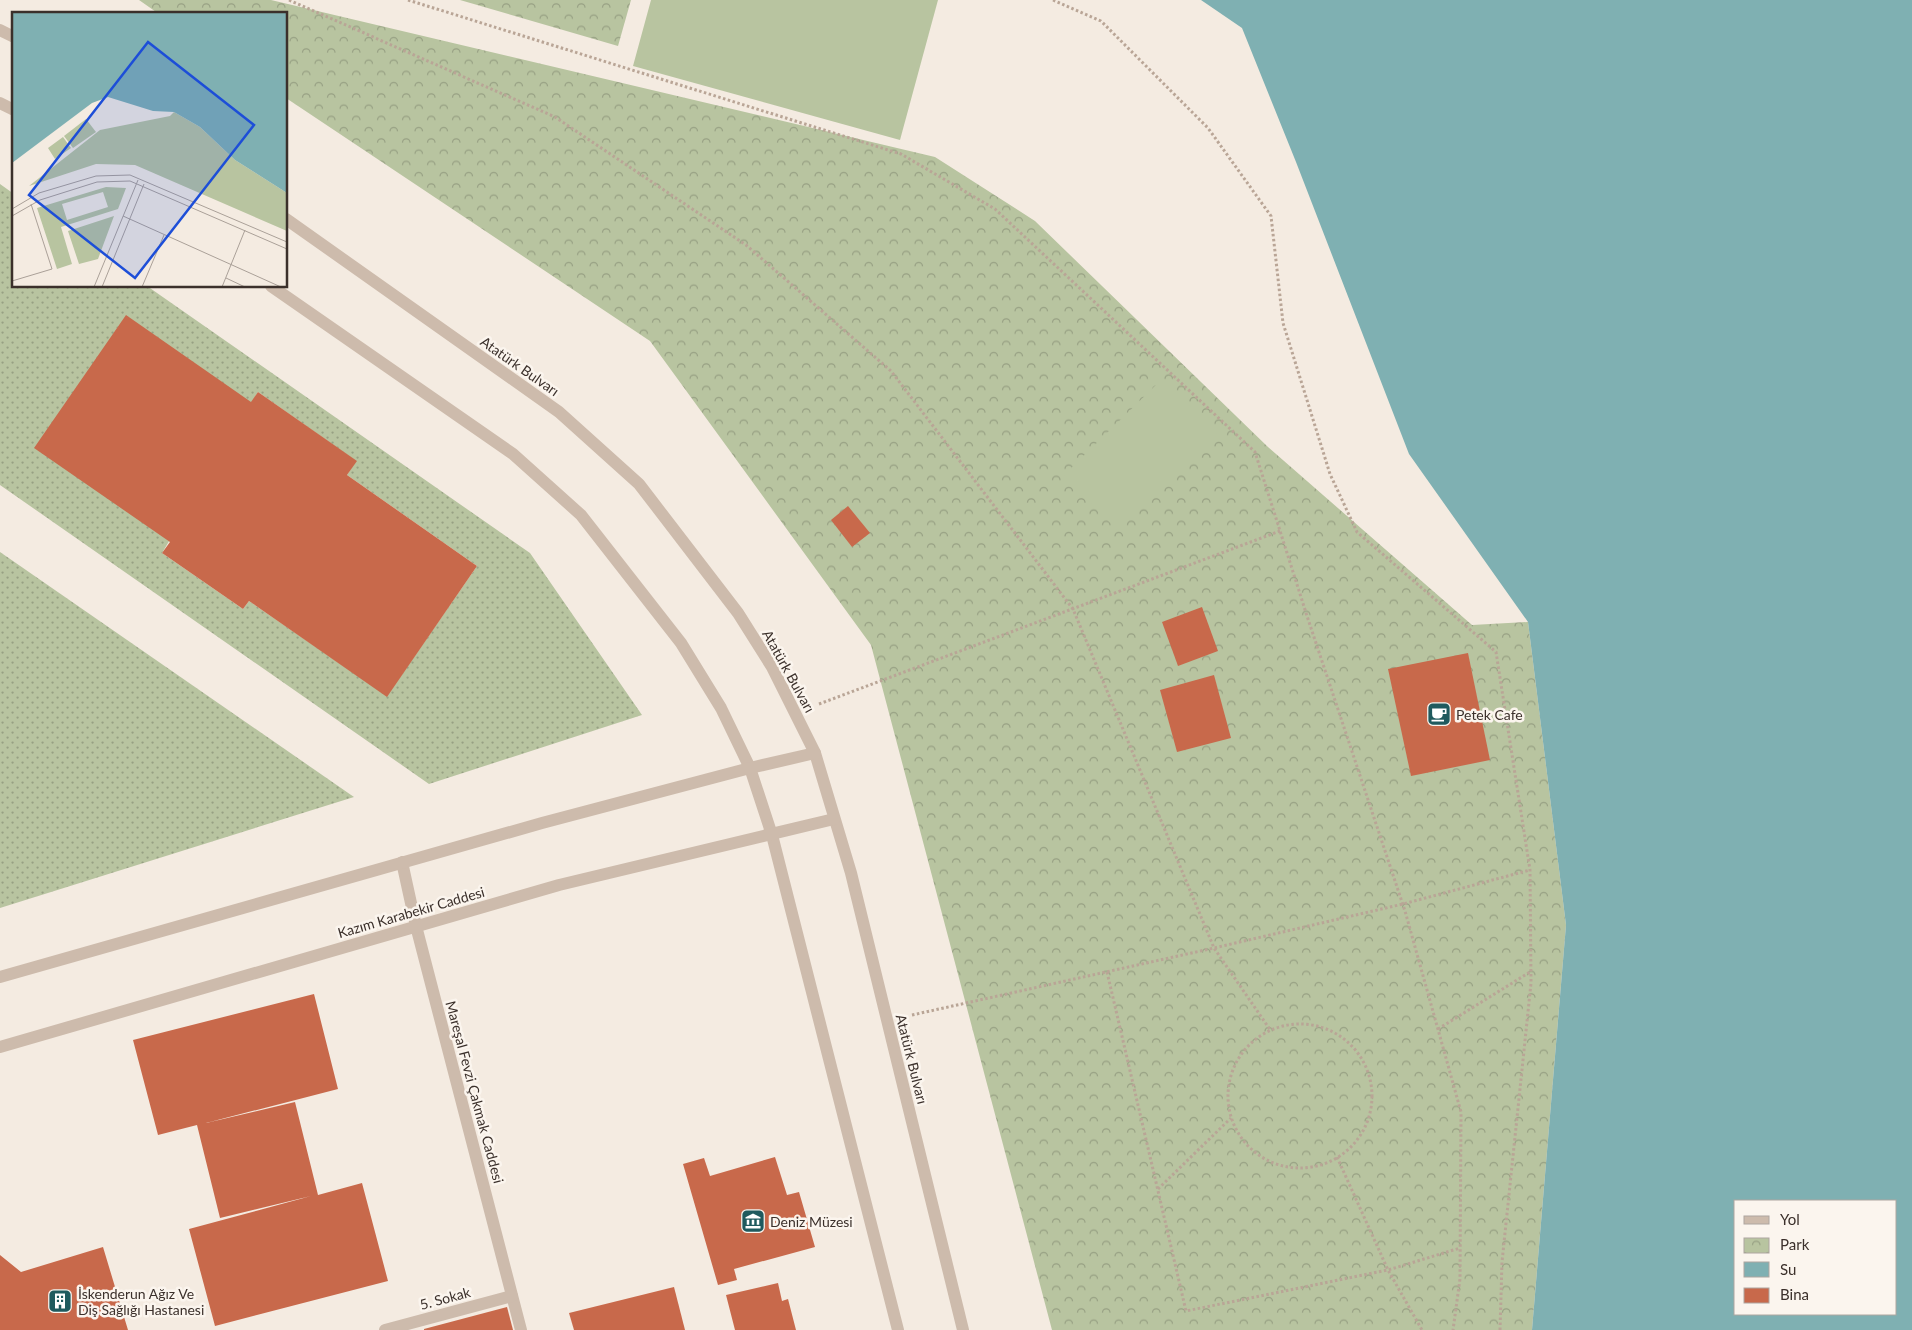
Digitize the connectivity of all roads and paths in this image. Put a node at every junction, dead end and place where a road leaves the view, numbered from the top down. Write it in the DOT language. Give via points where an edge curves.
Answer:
graph roads {
  1 [pos="289,0"];
  2 [pos="408,0"];
  3 [pos="1054,0"];
  4 [pos="0,30"];
  5 [pos="12,36"];
  6 [pos="0,103"];
  7 [pos="12,109"];
  8 [pos="288,220"];
  9 [pos="274,288"];
  10 [pos="1280,531"];
  11 [pos="1073,609"];
  12 [pos="795,713"];
  13 [pos="815,753"];
  14 [pos="750,768"];
  15 [pos="834,819"];
  16 [pos="772,835"];
  17 [pos="402,862"];
  18 [pos="1530,870"];
  19 [pos="1403,904"];
  20 [pos="416,926"];
  21 [pos="1214,948"];
  22 [pos="1107,972"];
  23 [pos="1530,972"];
  24 [pos="0,978"];
  25 [pos="887,1021"];
  26 [pos="1438,1029"];
  27 [pos="1271,1031"];
  28 [pos="0,1047"];
  29 [pos="1231,1118"];
  30 [pos="1337,1157"];
  31 [pos="1158,1190"];
  32 [pos="1460,1248"];
  33 [pos="1388,1270"];
  34 [pos="512,1296"];
  35 [pos="385,1330"];
  36 [pos="521,1330"];
  37 [pos="898,1330"];
  38 [pos="963,1330"];
  39 [pos="1422,1330"];
  40 [pos="1453,1330"];
  41 [pos="1500,1330"];
  1 -- 11 [label="path" via="555,117 746,245 891,371"];
  2 -- 10 [label="path" via="901,154 996,210 1255,452"];
  3 -- 18 [label="path" via="1101,21 1208,128 1271,216 1283,323 1330,474 1357,532 1496,652"];
  4 -- 5 [label="street"];
  6 -- 7 [label="street"];
  8 -- 12 [label="street, Atatürk Bulvarı" via="559,412 639,484 738,613 772,667"];
  9 -- 14 [label="street" via="513,454 581,515 681,643 721,708"];
  10 -- 11 [label="path"];
  10 -- 19 [label="path"];
  11 -- 12 [label="path"];
  11 -- 21 [label="path"];
  12 -- 13 [label="street, Atatürk Bulvarı"];
  13 -- 14 [label="street"];
  13 -- 15 [label="street, Atatürk Bulvarı"];
  14 -- 16 [label="street"];
  14 -- 17 [label="street"];
  15 -- 16 [label="street, Kazım Karabekir Caddesi"];
  15 -- 25 [label="street, Atatürk Bulvarı" via="851,873"];
  16 -- 20 [label="street, Kazım Karabekir Caddesi" via="559,885"];
  16 -- 37 [label="street"];
  17 -- 20 [label="street, Mareşal Fevzi Çakmak Caddesi"];
  17 -- 24 [label="street"];
  18 -- 19 [label="path"];
  18 -- 23 [label="path"];
  19 -- 21 [label="path"];
  19 -- 26 [label="path"];
  20 -- 28 [label="street, Kazım Karabekir Caddesi"];
  20 -- 34 [label="street, Mareşal Fevzi Çakmak Caddesi"];
  21 -- 22 [label="path"];
  21 -- 27 [label="path"];
  22 -- 25 [label="path"];
  22 -- 31 [label="path"];
  23 -- 26 [label="path"];
  23 -- 41 [label="path" via="1502,1262"];
  25 -- 38 [label="street, Atatürk Bulvarı"];
  26 -- 32 [label="path" via="1461,1112"];
  27 -- 29 [label="path" via="1259,1036 1242,1052 1232,1072 1227,1095"];
  27 -- 30 [label="path" via="1281,1026 1306,1024 1329,1030 1350,1044 1364,1064 1372,1087 1371,1111 1362,1134"];
  29 -- 30 [label="path" via="1242,1139 1258,1155 1278,1166 1324,1165"];
  29 -- 31 [label="path"];
  30 -- 33 [label="path"];
  31 -- 33 [label="path" via="1186,1311"];
  32 -- 33 [label="path"];
  32 -- 40 [label="path" via="1460,1279"];
  33 -- 39 [label="path"];
  34 -- 35 [label="street, 5. Sokak"];
  34 -- 36 [label="street, Mareşal Fevzi Çakmak Caddesi"];
}
